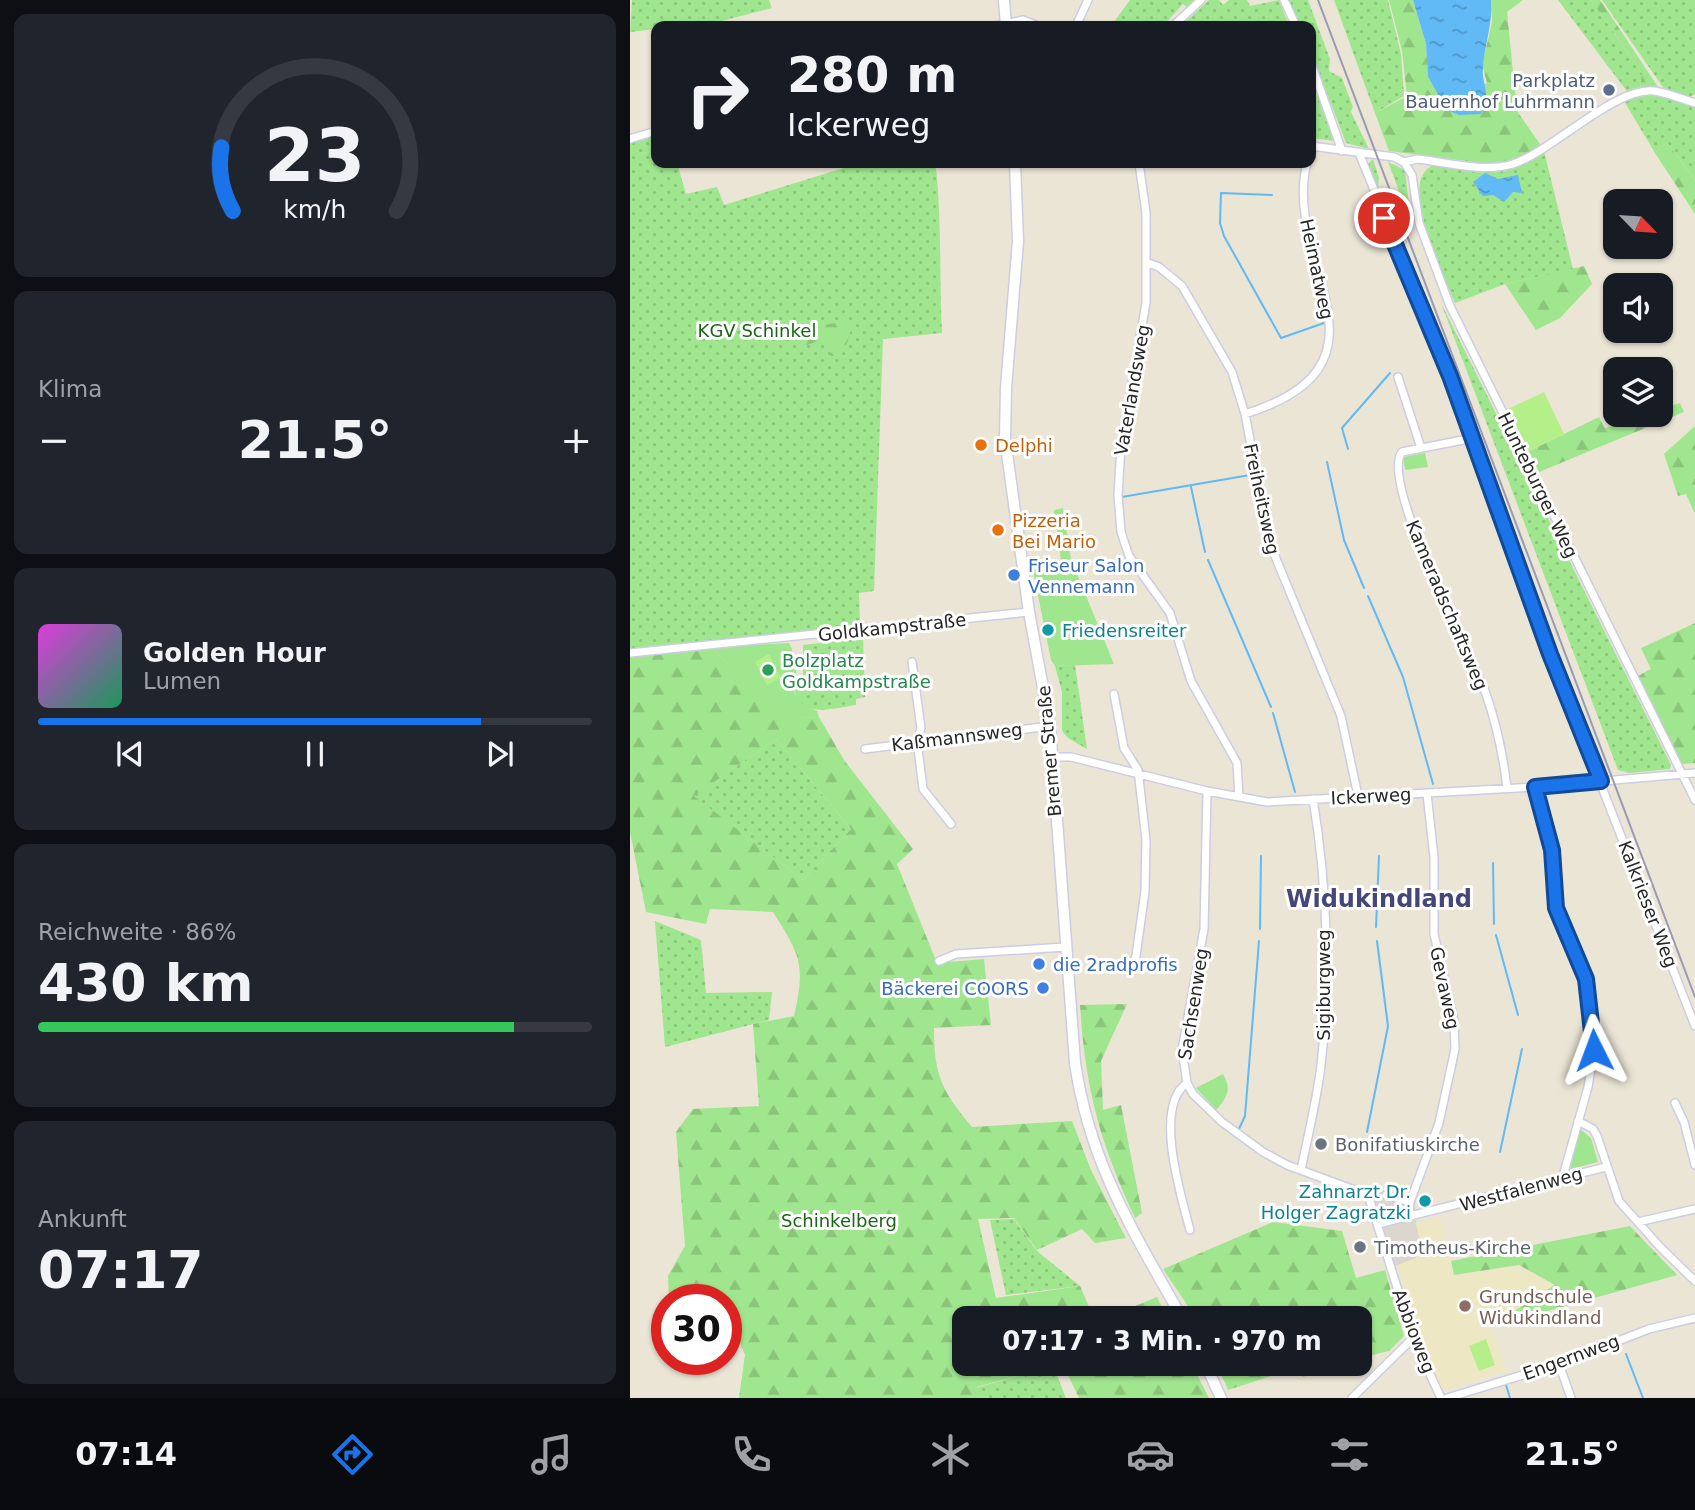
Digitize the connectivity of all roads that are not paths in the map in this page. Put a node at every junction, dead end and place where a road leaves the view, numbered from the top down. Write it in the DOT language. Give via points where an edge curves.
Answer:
graph roads {
  1 [pos="1004,0"];
  2 [pos="1088,0"];
  3 [pos="1201,0"];
  4 [pos="1284,0"];
  5 [pos="1002,21"];
  6 [pos="1079,21"];
  7 [pos="1178,21"];
  8 [pos="1294,21"];
  9 [pos="1316,77"];
  10 [pos="1695,103"];
  11 [pos="651,133"];
  12 [pos="630,139"];
  13 [pos="1316,148"];
  14 [pos="1342,150"];
  15 [pos="1359,153"];
  16 [pos="1404,162"];
  17 [pos="1015,168"];
  18 [pos="1140,168"];
  19 [pos="1306,168"];
  20 [pos="1147,263"];
  21 [pos="1398,377"];
  22 [pos="1245,414"];
  23 [pos="1473,438"];
  24 [pos="1421,448"];
  25 [pos="1029,612"];
  26 [pos="630,653"];
  27 [pos="912,662"];
  28 [pos="1114,694"];
  29 [pos="1050,726"];
  30 [pos="916,741"];
  31 [pos="864,749"];
  32 [pos="1052,757"];
  33 [pos="1695,773"];
  34 [pos="1138,774"];
  35 [pos="1682,774"];
  36 [pos="1601,781"];
  37 [pos="1535,787"];
  38 [pos="1507,788"];
  39 [pos="1207,791"];
  40 [pos="1427,794"];
  41 [pos="1358,796"];
  42 [pos="1240,797"];
  43 [pos="1313,799"];
  44 [pos="1695,800"];
  45 [pos="951,824"];
  46 [pos="1065,947"];
  47 [pos="939,961"];
  48 [pos="1131,971"];
  49 [pos="1695,1026"];
  50 [pos="1187,1083"];
  51 [pos="1675,1103"];
  52 [pos="1578,1121"];
  53 [pos="1695,1165"];
  54 [pos="1606,1167"];
  55 [pos="1301,1170"];
  56 [pos="1563,1177"];
  57 [pos="1386,1195"];
  58 [pos="1410,1202"];
  59 [pos="1695,1209"];
  60 [pos="1409,1217"];
  61 [pos="1638,1222"];
  62 [pos="1378,1224"];
  63 [pos="1190,1230"];
  64 [pos="1695,1281"];
  65 [pos="1175,1306"];
  66 [pos="1695,1318"];
  67 [pos="1413,1338"];
  68 [pos="1559,1364"];
  69 [pos="1211,1376"];
  70 [pos="1222,1398"];
  71 [pos="1352,1398"];
  72 [pos="1441,1398"];
  73 [pos="1447,1398"];
  74 [pos="1571,1398"];
  1 -- 5 [label="main road"];
  2 -- 6 [label="street"];
  3 -- 7 [label="street"];
  4 -- 8 [label="street"];
  9 -- 14 [label="street"];
  10 -- 16 [label="street" via="1651,91 1634,94 1511,165"];
  11 -- 12 [label="street"];
  13 -- 14 [label="street"];
  14 -- 15 [label="street"];
  15 -- 16 [label="street"];
  15 -- 23 [label="street, Kalkrieser Weg"];
  16 -- 35 [label="street, Hunteburger Weg" via="1412,175 1419,223 1450,306"];
  17 -- 25 [label="main road, Bremer Straße" via="1018,241 1005,430"];
  18 -- 20 [label="street, Vaterlandsweg"];
  19 -- 22 [label="street, Heimatweg" via="1303,195 1329,313 1326,348 1304,387 1279,404"];
  20 -- 22 [label="street, Freiheitsweg" via="1159,267 1190,296 1232,372"];
  20 -- 42 [label="street, Vaterlandsweg" via="1143,330 1121,447 1121,532 1129,556 1170,613 1200,702 1237,763"];
  21 -- 24 [label="street"];
  22 -- 41 [label="street, Freiheitsweg" via="1270,544 1341,716"];
  23 -- 24 [label="street"];
  23 -- 36 [label="street, Kalkrieser Weg"];
  24 -- 38 [label="street, Kameradschaftsweg" via="1399,454 1405,503 1416,540 1485,692 1500,737"];
  25 -- 26 [label="street, Goldkampstraße"];
  25 -- 29 [label="main road, Bremer Straße"];
  27 -- 30 [label="street" via="921,728"];
  28 -- 34 [label="street" via="1124,748"];
  29 -- 30 [label="street, Kaßmannsweg"];
  29 -- 32 [label="main road, Bremer Straße"];
  30 -- 31 [label="street, Kaßmannsweg"];
  30 -- 45 [label="street" via="923,789"];
  32 -- 34 [label="street, Ickerweg" via="1071,757"];
  32 -- 46 [label="main road, Bremer Straße"];
  33 -- 35 [label="street, Ickerweg"];
  34 -- 39 [label="street, Ickerweg"];
  34 -- 48 [label="street" via="1147,874"];
  35 -- 36 [label="street, Ickerweg"];
  35 -- 44 [label="street, Hunteburger Weg"];
  36 -- 37 [label="street, Ickerweg"];
  36 -- 49 [label="street, Kalkrieser Weg"];
  37 -- 38 [label="street, Ickerweg"];
  37 -- 52 [label="street" via="1552,850 1556,908 1591,1000 1594,1050"];
  38 -- 40 [label="street, Ickerweg"];
  39 -- 42 [label="street, Ickerweg"];
  39 -- 50 [label="street, Sachsenweg" via="1206,909 1182,1050"];
  40 -- 41 [label="street, Ickerweg"];
  40 -- 58 [label="street, Gevaweg" via="1434,857 1434,934 1454,1021 1455,1049 1439,1123"];
  41 -- 43 [label="street, Ickerweg"];
  42 -- 43 [label="street, Ickerweg" via="1267,802"];
  43 -- 55 [label="street, Sigiburgweg" via="1322,870 1325,1007 1321,1067"];
  46 -- 47 [label="street" via="956,954"];
  46 -- 65 [label="main road, Bremer Straße" via="1084,1112 1104,1175"];
  50 -- 55 [label="street, Sachsenweg" via="1202,1103 1245,1141"];
  50 -- 63 [label="street" via="1174,1098 1171,1124"];
  51 -- 53 [label="street"];
  52 -- 54 [label="street" via="1593,1129"];
  52 -- 56 [label="street"];
  54 -- 56 [label="street, Westfalenweg"];
  54 -- 61 [label="street" via="1614,1192"];
  55 -- 62 [label="street, Sachsenweg" via="1368,1195"];
  56 -- 60 [label="street, Westfalenweg"];
  57 -- 58 [label="street"];
  58 -- 60 [label="street, Gevaweg"];
  59 -- 61 [label="street"];
  60 -- 62 [label="street, Westfalenweg"];
  61 -- 64 [label="street"];
  62 -- 67 [label="street, Abbioweg"];
  66 -- 68 [label="street, Engernweg" via="1649,1329"];
  67 -- 71 [label="street"];
  67 -- 72 [label="street, Abbioweg"];
  68 -- 73 [label="street, Engernweg"];
  68 -- 74 [label="street"];
  69 -- 70 [label="main road"];
}
